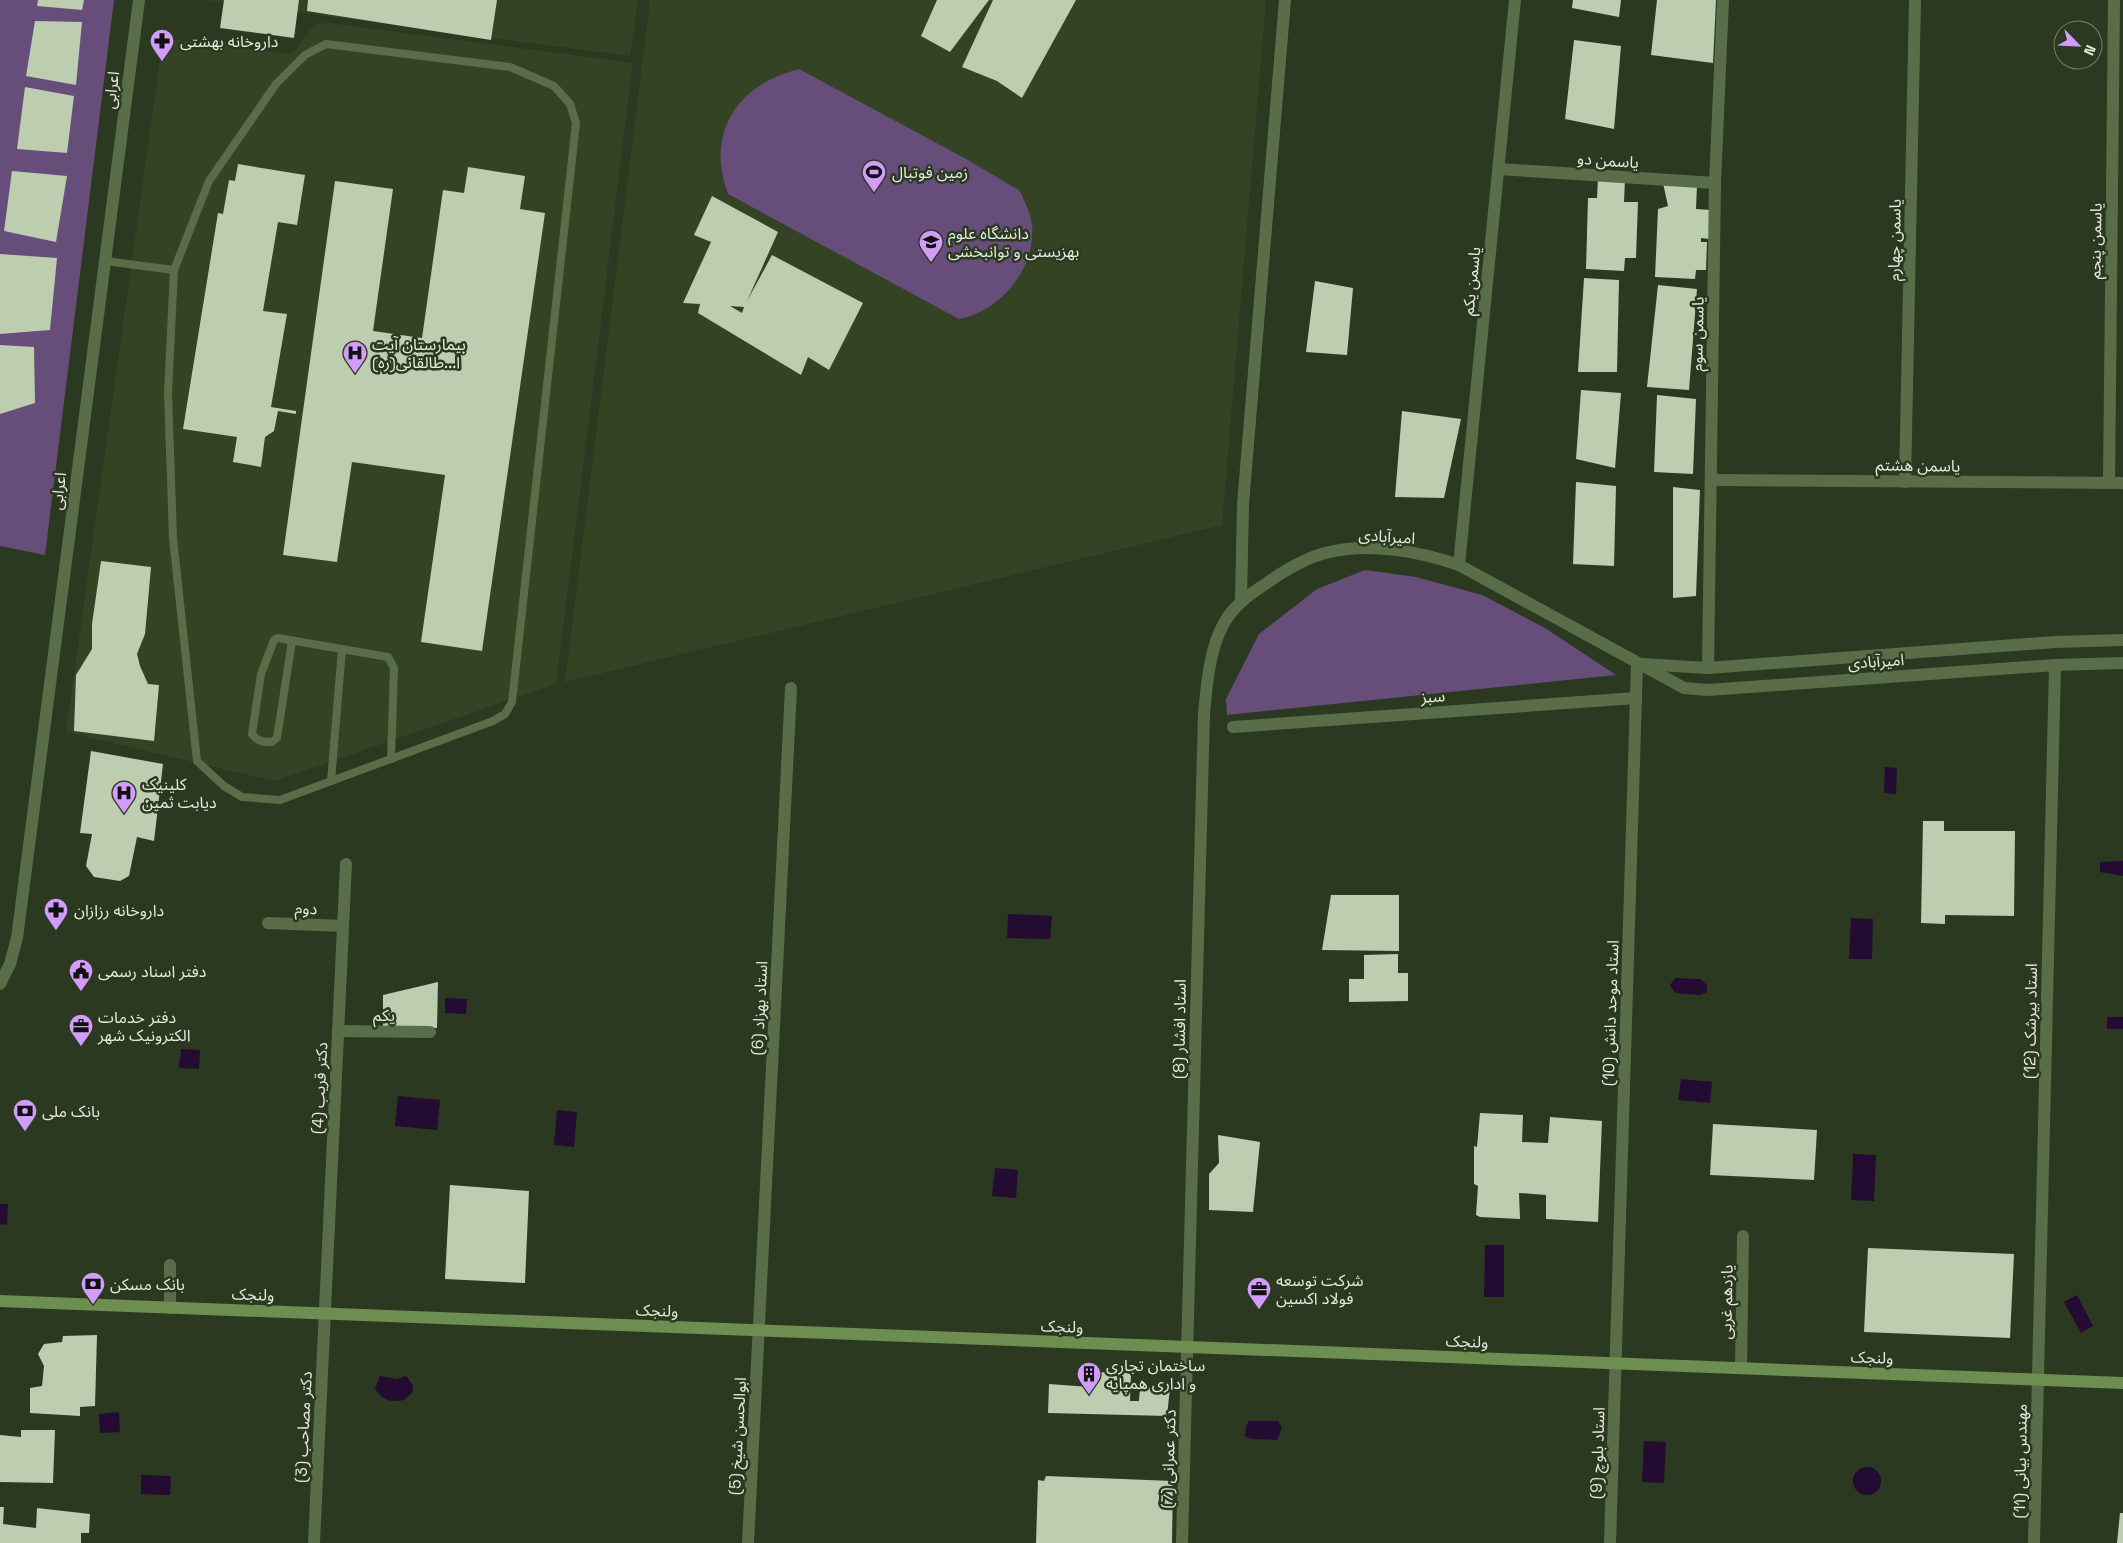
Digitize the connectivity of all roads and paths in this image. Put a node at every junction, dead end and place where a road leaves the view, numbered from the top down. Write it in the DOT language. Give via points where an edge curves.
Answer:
graph roads {
  1 [pos="139,0"];
  2 [pos="1285,0"];
  3 [pos="1516,0"];
  4 [pos="1723,0"];
  5 [pos="1915,0"];
  6 [pos="2114,0"];
  7 [pos="2118,53"];
  8 [pos="1499,169"];
  9 [pos="1715,182"];
  10 [pos="105,260"];
  11 [pos="174,270"];
  12 [pos="1712,480"];
  13 [pos="1905,482"];
  14 [pos="2109,483"];
  15 [pos="2123,484"];
  16 [pos="1459,565"];
  17 [pos="1241,600"];
  18 [pos="2123,640"];
  19 [pos="292,641"];
  20 [pos="2055,642"];
  21 [pos="342,649"];
  22 [pos="2123,663"];
  23 [pos="1637,664"];
  24 [pos="2055,664"];
  25 [pos="1708,668"];
  26 [pos="791,688"];
  27 [pos="1708,690"];
  28 [pos="1636,698"];
  29 [pos="1204,713"];
  30 [pos="1233,727"];
  31 [pos="390,759"];
  32 [pos="331,781"];
  33 [pos="346,864"];
  34 [pos="268,923"];
  35 [pos="343,926"];
  36 [pos="0,984"];
  37 [pos="338,1031"];
  38 [pos="430,1032"];
  39 [pos="1743,1236"];
  40 [pos="170,1265"];
  41 [pos="0,1301"];
  42 [pos="170,1308"];
  43 [pos="325,1313"];
  44 [pos="759,1330"];
  45 [pos="1187,1347"];
  46 [pos="1615,1363"];
  47 [pos="1741,1368"];
  48 [pos="2038,1379"];
  49 [pos="2123,1382"];
  50 [pos="314,1543"];
  51 [pos="748,1543"];
  52 [pos="1182,1543"];
  53 [pos="1610,1543"];
  54 [pos="2034,1543"];
  1 -- 10 [label="street, اعرابی"];
  2 -- 17 [label="street" via="1243,504"];
  3 -- 8 [label="street, یاسمن یکم"];
  4 -- 9 [label="street, یاسمن سوم"];
  5 -- 13 [label="street, یاسمن چهارم"];
  6 -- 7 [label="street, یاسمن پنجم"];
  7 -- 14 [label="street, یاسمن پنجم"];
  8 -- 9 [label="street, یاسمن دو"];
  8 -- 16 [label="street, یاسمن یکم"];
  9 -- 12 [label="street, یاسمن سوم"];
  10 -- 11 [label="lane"];
  10 -- 36 [label="street, اعرابی" via="17,938"];
  11 -- 31 [label="lane" via="209,181 276,84 305,55 326,44 510,67 554,86 570,104 576,123 512,702 505,714 493,721"];
  11 -- 32 [label="lane" via="168,393 173,538 197,761 224,786 242,797 280,800"];
  12 -- 13 [label="street, یاسمن هشتم"];
  12 -- 25 [label="street, یاسمن سوم"];
  13 -- 14 [label="street, یاسمن هشتم"];
  14 -- 15 [label="street, یاسمن هشتم"];
  16 -- 17 [label="street, امیرآبادی" via="1437,557 1401,551 1352,549 1324,554 1298,564"];
  16 -- 23 [label="street, امیرآبادی" via="1568,622"];
  17 -- 29 [label="street, امیرآبادی" via="1222,626 1213,651"];
  18 -- 20 [label="street, امیرآبادی"];
  19 -- 19 [label="lane" via="278,638 271,644 259,683 252,734 256,739 272,742 277,738"];
  19 -- 21 [label="lane"];
  20 -- 24 [label="street, استاد بیرشک (12)"];
  20 -- 25 [label="street, امیرآبادی"];
  21 -- 31 [label="lane" via="388,657 392,661"];
  21 -- 32 [label="lane"];
  22 -- 24 [label="street, امیرآبادی"];
  23 -- 25 [label="street, امیرآبادی"];
  23 -- 27 [label="street, امیرآبادی" via="1684,688"];
  23 -- 28 [label="street, استاد موحد دانش (10)"];
  24 -- 27 [label="street, امیرآبادی"];
  24 -- 48 [label="street, استاد بیرشک (12)"];
  25 -- 27 [label="street, یاسمن سوم"];
  26 -- 44 [label="street, استاد بهزاد (6)"];
  28 -- 30 [label="street, سبز"];
  28 -- 46 [label="street, استاد موحد دانش (10)"];
  29 -- 45 [label="street, استاد افشار (8)"];
  31 -- 32 [label="lane"];
  33 -- 35 [label="street, دکتر قریب (4)"];
  34 -- 35 [label="street, دوم"];
  35 -- 37 [label="street, دکتر قریب (4)"];
  37 -- 38 [label="street, یکم"];
  37 -- 43 [label="street, دکتر قریب (4)"];
  39 -- 47 [label="street, یازدهم غربی"];
  40 -- 42 [label="street"];
  41 -- 42 [label="main road, ولنجک"];
  42 -- 43 [label="main road, ولنجک"];
  43 -- 44 [label="main road, ولنجک"];
  43 -- 50 [label="street, دکتر مصاحب (3)"];
  44 -- 45 [label="main road, ولنجک"];
  44 -- 51 [label="street, ابوالحسن شیخ (5)"];
  45 -- 46 [label="main road, ولنجک"];
  45 -- 52 [label="street, دکتر عمرانی (7)"];
  46 -- 47 [label="main road, ولنجک"];
  46 -- 53 [label="street, استاد بلوچ (9)"];
  47 -- 48 [label="main road, ولنجک"];
  48 -- 49 [label="main road, ولنجک"];
  48 -- 54 [label="street, مهندس بیانی (11)"];
}
